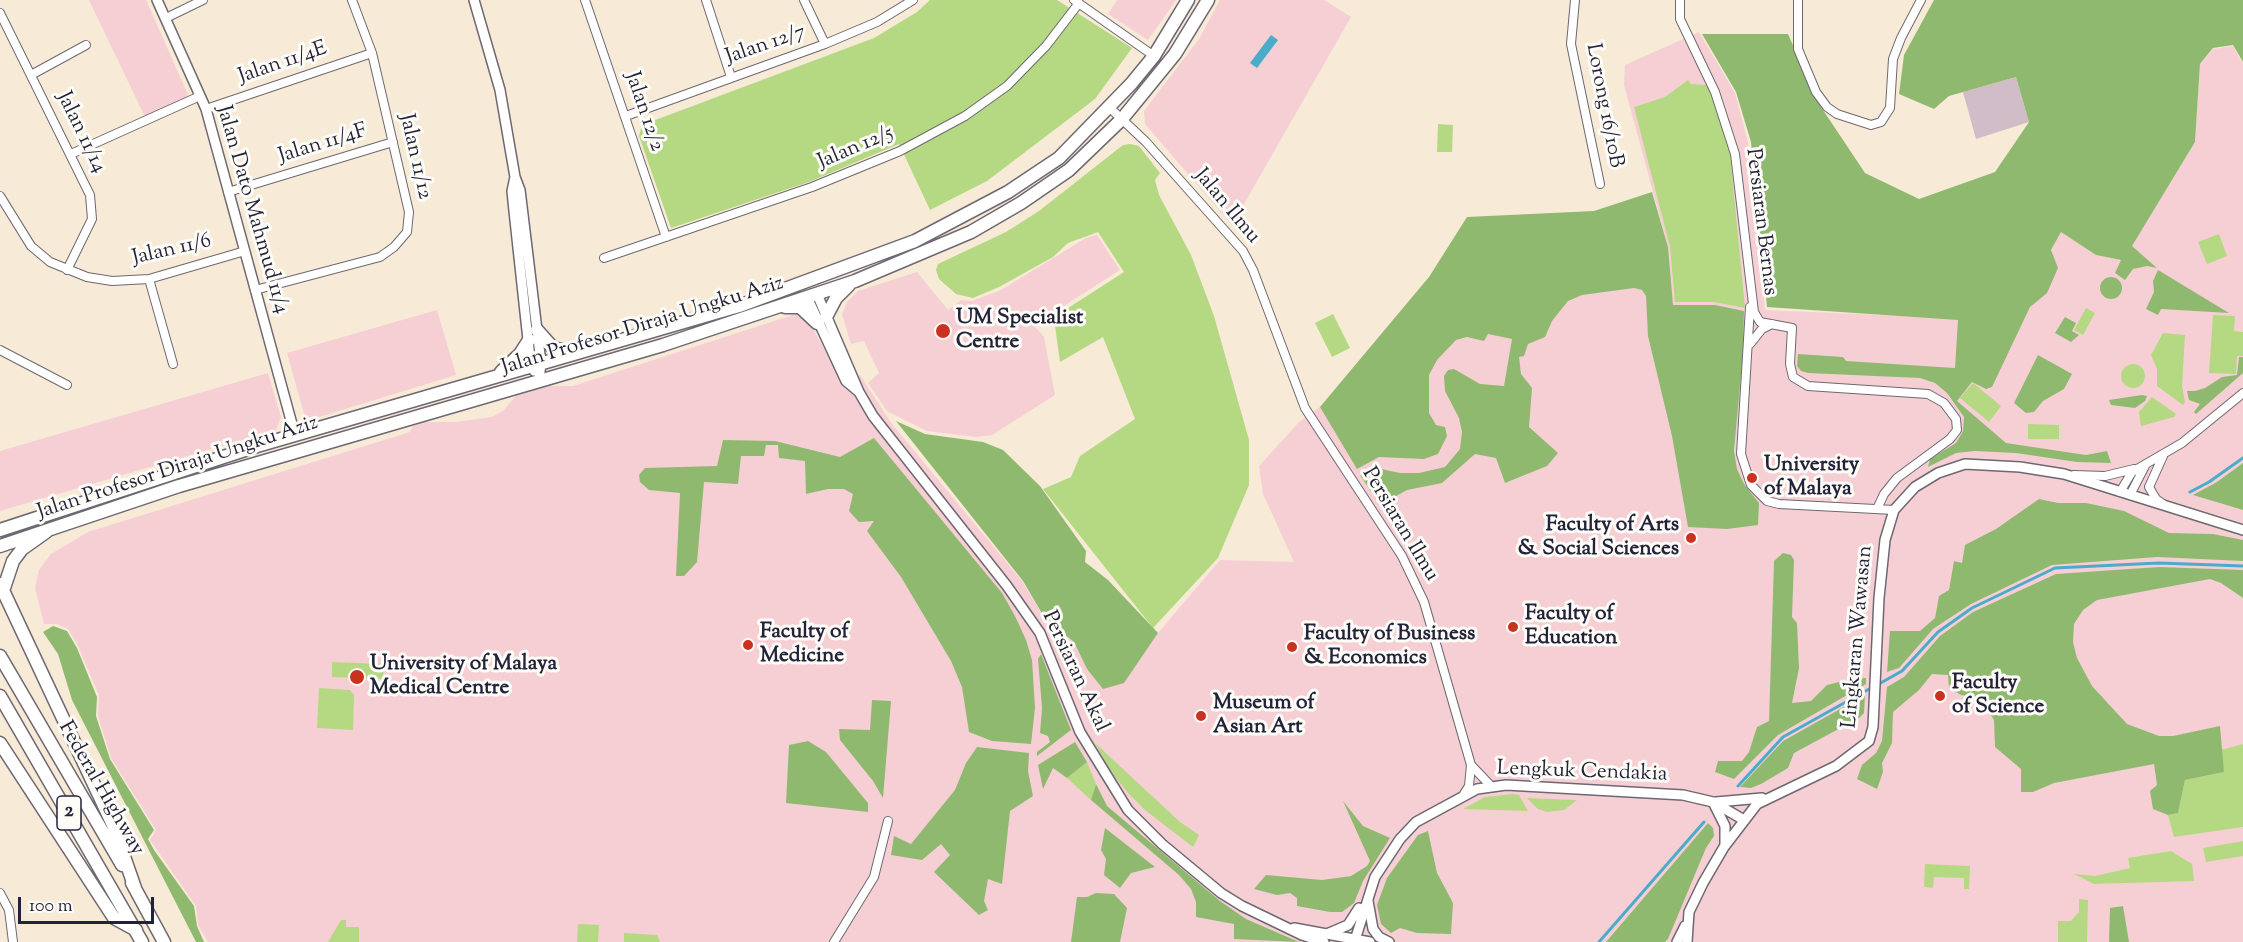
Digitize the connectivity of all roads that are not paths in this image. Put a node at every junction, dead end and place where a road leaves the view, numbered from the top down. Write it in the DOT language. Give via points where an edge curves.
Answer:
graph roads {
  1 [pos="157,0"];
  2 [pos="203,0"];
  3 [pos="352,0"];
  4 [pos="474,0"];
  5 [pos="585,0"];
  6 [pos="706,0"];
  7 [pos="804,0"];
  8 [pos="913,0"];
  9 [pos="1188,0"];
  10 [pos="1208,0"];
  11 [pos="1575,0"];
  12 [pos="1680,0"];
  13 [pos="1798,0"];
  14 [pos="1921,0"];
  15 [pos="1076,1"];
  16 [pos="0,14"];
  17 [pos="166,18"];
  18 [pos="825,44"];
  19 [pos="86,45"];
  20 [pos="372,53"];
  21 [pos="1154,56"];
  22 [pos="31,75"];
  23 [pos="731,77"];
  24 [pos="200,96"];
  25 [pos="1110,108"];
  26 [pos="206,109"];
  27 [pos="626,116"];
  28 [pos="1122,119"];
  29 [pos="393,142"];
  30 [pos="71,154"];
  31 [pos="1600,184"];
  32 [pos="228,192"];
  33 [pos="0,196"];
  34 [pos="3,209"];
  35 [pos="666,237"];
  36 [pos="245,251"];
  37 [pos="876,257"];
  38 [pos="604,258"];
  39 [pos="67,270"];
  40 [pos="149,279"];
  41 [pos="855,280"];
  42 [pos="255,290"];
  43 [pos="811,294"];
  44 [pos="763,297"];
  45 [pos="1752,302"];
  46 [pos="777,308"];
  47 [pos="822,320"];
  48 [pos="1772,324"];
  49 [pos="533,335"];
  50 [pos="1750,344"];
  51 [pos="0,350"];
  52 [pos="579,352"];
  53 [pos="173,364"];
  54 [pos="536,364"];
  55 [pos="496,377"];
  56 [pos="539,380"];
  57 [pos="67,385"];
  58 [pos="2243,393"];
  59 [pos="1310,416"];
  60 [pos="295,435"];
  61 [pos="2164,454"];
  62 [pos="2146,465"];
  63 [pos="2136,468"];
  64 [pos="2064,474"];
  65 [pos="2120,492"];
  66 [pos="2130,495"];
  67 [pos="2167,506"];
  68 [pos="1877,509"];
  69 [pos="1894,510"];
  70 [pos="0,530"];
  71 [pos="2243,530"];
  72 [pos="46,532"];
  73 [pos="0,546"];
  74 [pos="2,587"];
  75 [pos="0,656"];
  76 [pos="0,696"];
  77 [pos="0,744"];
  78 [pos="1471,765"];
  79 [pos="1490,785"];
  80 [pos="1464,794"];
  81 [pos="1767,797"];
  82 [pos="1713,802"];
  83 [pos="888,820"];
  84 [pos="1744,820"];
  85 [pos="1724,848"];
  86 [pos="135,888"];
  87 [pos="0,893"];
  88 [pos="1368,893"];
  89 [pos="1689,912"];
  90 [pos="140,936"];
  91 [pos="1325,938"];
  92 [pos="1353,941"];
  93 [pos="13,942"];
  94 [pos="164,942"];
  95 [pos="834,942"];
  96 [pos="1370,942"];
  97 [pos="1389,942"];
  98 [pos="1677,942"];
  99 [pos="1687,942"];
  1 -- 17 [label="street, Jalan Dato Mahmud 11/4"];
  2 -- 17 [label="street"];
  3 -- 20 [label="street, Jalan 11/12"];
  4 -- 49 [label="street" via="500,90 520,190"];
  5 -- 27 [label="street, Jalan 12/2"];
  6 -- 23 [label="street"];
  7 -- 18 [label="street"];
  8 -- 18 [label="street, Jalan 12/7" via="877,22"];
  9 -- 21 [label="main road, Jalan Profesor Diraja Ungku Aziz"];
  10 -- 28 [label="main road, Jalan Profesor Diraja Ungku Aziz" via="1175,54"];
  11 -- 31 [label="street, Lorong 16/10B" via="1571,44"];
  12 -- 45 [label="street, Persiaran Bernas" via="1680,19 1715,92 1735,154"];
  13 -- 14 [label="street" via="1798,49 1816,92 1837,114 1871,125 1881,122 1890,108 1893,59"];
  15 -- 21 [label="street"];
  15 -- 35 [label="street, Jalan 12/5" via="1046,46 1007,86 966,116 900,151 813,187"];
  16 -- 22 [label="street, Jalan 11/14"];
  17 -- 24 [label="street, Jalan Dato Mahmud 11/4"];
  18 -- 23 [label="street, Jalan 12/7"];
  19 -- 22 [label="street"];
  20 -- 26 [label="street, Jalan 11/4E"];
  20 -- 29 [label="street, Jalan 11/12"];
  21 -- 25 [label="main road, Jalan Profesor Diraja Ungku Aziz"];
  22 -- 30 [label="street, Jalan 11/14"];
  23 -- 27 [label="street, Jalan 12/7"];
  24 -- 26 [label="street, Jalan Dato Mahmud 11/4"];
  24 -- 30 [label="street"];
  25 -- 28 [label="street, Jalan Ilmu"];
  25 -- 37 [label="main road, Jalan Profesor Diraja Ungku Aziz" via="1059,158 1008,192 956,221"];
  26 -- 32 [label="street, Jalan Dato Mahmud 11/4"];
  27 -- 35 [label="street, Jalan 12/2"];
  28 -- 41 [label="main road, Jalan Profesor Diraja Ungku Aziz" via="1069,170 1022,203 971,232"];
  28 -- 59 [label="street, Jalan Ilmu" via="1243,251"];
  29 -- 32 [label="street, Jalan 11/4F"];
  29 -- 42 [label="street, Jalan 11/12" via="409,219 407,232 394,247 380,258"];
  30 -- 39 [label="street, Jalan 11/14" via="93,207 93,219"];
  32 -- 36 [label="street, Jalan Dato Mahmud 11/4"];
  33 -- 34 [label="street, Jalan 11/6"];
  34 -- 39 [label="street, Jalan 11/6" via="31,246"];
  35 -- 38 [label="street, Jalan 12/5"];
  36 -- 40 [label="street, Jalan 11/6"];
  36 -- 42 [label="street, Jalan Dato Mahmud 11/4"];
  37 -- 43 [label="main road"];
  37 -- 44 [label="main road, Jalan Profesor Diraja Ungku Aziz"];
  39 -- 40 [label="street, Jalan 11/6" via="112,281"];
  40 -- 53 [label="street"];
  41 -- 43 [label="main road, Jalan Profesor Diraja Ungku Aziz"];
  41 -- 47 [label="main road" via="836,298"];
  42 -- 60 [label="street, Jalan Dato Mahmud 11/4"];
  43 -- 44 [label="main road"];
  43 -- 46 [label="main road, Jalan Profesor Diraja Ungku Aziz"];
  43 -- 47 [label="street, Persiaran Akal"];
  44 -- 52 [label="main road, Jalan Profesor Diraja Ungku Aziz"];
  45 -- 48 [label="street, Persiaran Bernas" via="1760,322"];
  45 -- 50 [label="street"];
  46 -- 47 [label="main road" via="800,308"];
  46 -- 56 [label="main road, Jalan Profesor Diraja Ungku Aziz"];
  47 -- 91 [label="street, Persiaran Akal" via="846,381 859,392 873,416 1040,633 1080,732 1128,810 1221,893 1291,928"];
  48 -- 50 [label="street" via="1762,329"];
  48 -- 68 [label="street, Persiaran Bernas" via="1792,328 1791,373 1803,384 1921,392 1939,398 1953,412 1957,424 1954,434 1897,478"];
  49 -- 52 [label="main road" via="553,348"];
  49 -- 54 [label="street"];
  49 -- 55 [label="main road"];
  50 -- 68 [label="street" via="1741,454 1751,485 1767,501 1779,504"];
  51 -- 57 [label="street"];
  52 -- 54 [label="main road, Jalan Profesor Diraja Ungku Aziz"];
  54 -- 55 [label="main road, Jalan Profesor Diraja Ungku Aziz"];
  54 -- 56 [label="street"];
  55 -- 60 [label="main road, Jalan Profesor Diraja Ungku Aziz"];
  56 -- 72 [label="main road, Jalan Profesor Diraja Ungku Aziz" via="179,486"];
  58 -- 61 [label="street"];
  59 -- 78 [label="street, Persiaran Ilmu" via="1401,556 1424,602"];
  60 -- 70 [label="main road, Jalan Profesor Diraja Ungku Aziz"];
  61 -- 62 [label="street"];
  61 -- 67 [label="street" via="2149,487 2156,499"];
  62 -- 63 [label="street"];
  62 -- 66 [label="street"];
  63 -- 64 [label="street" via="2105,476"];
  63 -- 65 [label="street"];
  64 -- 65 [label="street, Lingkaran Wawasan"];
  64 -- 69 [label="street, Lingkaran Wawasan" via="1996,464 1965,464 1927,478 1908,492"];
  65 -- 66 [label="street, Lingkaran Wawasan"];
  66 -- 67 [label="street, Lingkaran Wawasan"];
  67 -- 71 [label="street, Lingkaran Wawasan"];
  68 -- 69 [label="street"];
  69 -- 81 [label="street, Lingkaran Wawasan" via="1881,561 1873,727 1864,746 1836,766"];
  72 -- 73 [label="main road, Jalan Profesor Diraja Ungku Aziz"];
  72 -- 74 [label="main road" via="22,549"];
  74 -- 86 [label="main road" via="113,825"];
  75 -- 86 [label="main road, Federal Highway / 2"];
  76 -- 90 [label="main road, Federal Highway / 2"];
  77 -- 90 [label="main road" via="114,918"];
  78 -- 79 [label="street, Persiaran Ilmu"];
  78 -- 80 [label="street, Persiaran Ilmu"];
  79 -- 80 [label="street, Lengkuk Cendakia"];
  79 -- 82 [label="street, Lengkuk Cendakia" via="1658,793"];
  80 -- 88 [label="street, Lengkuk Cendakia" via="1409,828"];
  81 -- 82 [label="street, Lengkuk Cendakia"];
  81 -- 84 [label="street, Lingkaran Wawasan"];
  82 -- 84 [label="street, Lengkuk Cendakia"];
  82 -- 85 [label="street" via="1725,826"];
  83 -- 95 [label="street" via="874,877"];
  84 -- 85 [label="street, Lingkaran Wawasan"];
  85 -- 89 [label="street, Lingkaran Wawasan"];
  86 -- 94 [label="main road, Federal Highway / 2"];
  87 -- 93 [label="street" via="9,910"];
  88 -- 91 [label="street" via="1347,925"];
  88 -- 92 [label="street, Lengkuk Cendakia"];
  88 -- 97 [label="street" via="1373,929 1379,938"];
  89 -- 98 [label="street, Lingkaran Wawasan"];
  89 -- 99 [label="street"];
  91 -- 92 [label="street, Persiaran Akal"];
  92 -- 96 [label="street, Persiaran Akal"];
}
